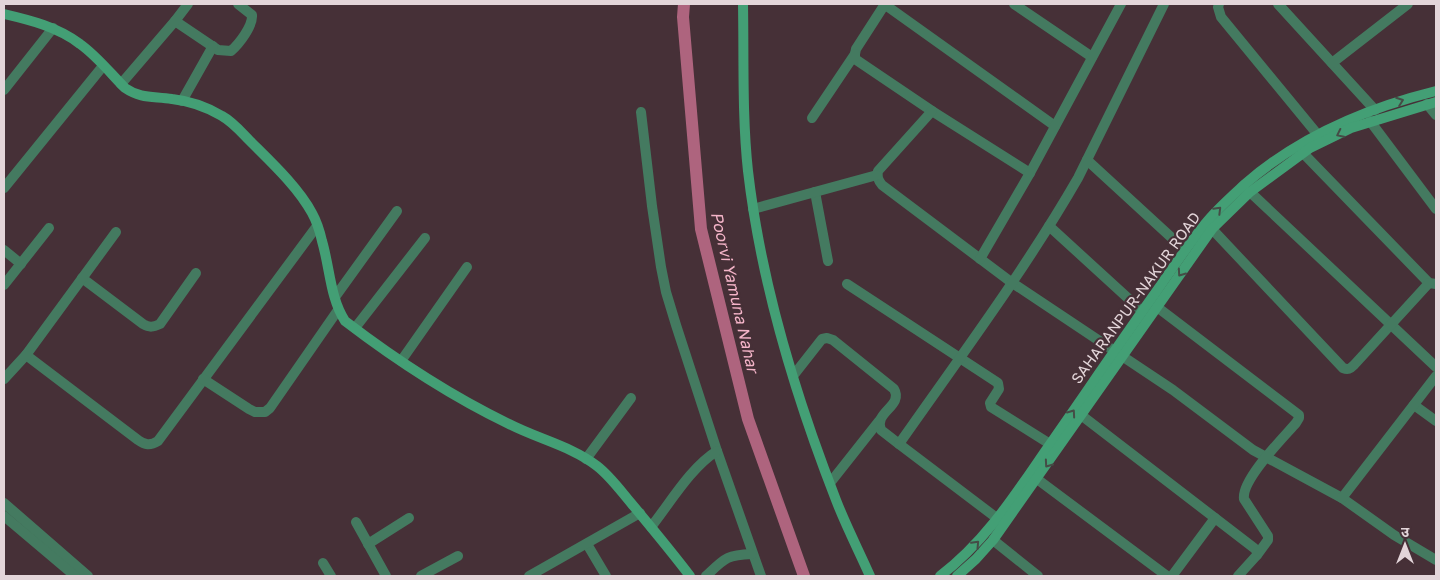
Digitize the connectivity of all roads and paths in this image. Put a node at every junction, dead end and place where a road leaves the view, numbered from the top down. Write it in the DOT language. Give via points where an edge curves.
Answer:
graph roads {
  1 [pos="188,4"];
  2 [pos="238,4"];
  3 [pos="743,4"];
  4 [pos="885,4"];
  5 [pos="1014,4"];
  6 [pos="1120,4"];
  7 [pos="1164,4"];
  8 [pos="1220,4"];
  9 [pos="1278,4"];
  10 [pos="1408,4"];
  11 [pos="4,14"];
  12 [pos="175,21"];
  13 [pos="53,28"];
  14 [pos="213,46"];
  15 [pos="855,54"];
  16 [pos="1092,57"];
  17 [pos="1332,63"];
  18 [pos="103,66"];
  19 [pos="16,75"];
  20 [pos="4,79"];
  21 [pos="121,84"];
  22 [pos="4,90"];
  23 [pos="1436,91"];
  24 [pos="182,101"];
  25 [pos="1432,103"];
  26 [pos="1375,110"];
  27 [pos="932,111"];
  28 [pos="641,112"];
  29 [pos="1436,116"];
  30 [pos="812,118"];
  31 [pos="1370,122"];
  32 [pos="1055,126"];
  33 [pos="1318,135"];
  34 [pos="1303,153"];
  35 [pos="1087,160"];
  36 [pos="1030,173"];
  37 [pos="877,175"];
  38 [pos="4,188"];
  39 [pos="815,192"];
  40 [pos="1250,192"];
  41 [pos="754,209"];
  42 [pos="1436,209"];
  43 [pos="397,211"];
  44 [pos="317,226"];
  45 [pos="1049,226"];
  46 [pos="49,228"];
  47 [pos="1212,229"];
  48 [pos="116,232"];
  49 [pos="425,238"];
  50 [pos="4,250"];
  51 [pos="1186,250"];
  52 [pos="980,259"];
  53 [pos="828,261"];
  54 [pos="21,264"];
  55 [pos="467,267"];
  56 [pos="196,273"];
  57 [pos="82,278"];
  58 [pos="1012,282"];
  59 [pos="1432,283"];
  60 [pos="847,284"];
  61 [pos="4,285"];
  62 [pos="334,297"];
  63 [pos="1157,307"];
  64 [pos="338,310"];
  65 [pos="1142,311"];
  66 [pos="1391,325"];
  67 [pos="354,328"];
  68 [pos="1118,354"];
  69 [pos="26,355"];
  70 [pos="960,357"];
  71 [pos="401,361"];
  72 [pos="1436,367"];
  73 [pos="793,376"];
  74 [pos="1436,376"];
  75 [pos="4,379"];
  76 [pos="203,379"];
  77 [pos="631,398"];
  78 [pos="1414,405"];
  79 [pos="1082,415"];
  80 [pos="879,421"];
  81 [pos="1436,422"];
  82 [pos="899,444"];
  83 [pos="1050,444"];
  84 [pos="717,451"];
  85 [pos="586,458"];
  86 [pos="1265,458"];
  87 [pos="1037,479"];
  88 [pos="830,483"];
  89 [pos="1342,498"];
  90 [pos="4,503"];
  91 [pos="640,514"];
  92 [pos="4,516"];
  93 [pos="409,518"];
  94 [pos="1215,518"];
  95 [pos="998,519"];
  96 [pos="356,522"];
  97 [pos="651,527"];
  98 [pos="993,540"];
  99 [pos="368,544"];
  100 [pos="587,544"];
  101 [pos="752,554"];
  102 [pos="1257,555"];
  103 [pos="458,556"];
  104 [pos="1436,560"];
  105 [pos="323,563"];
  106 [pos="75,576"];
  107 [pos="88,576"];
  108 [pos="330,576"];
  109 [pos="386,576"];
  110 [pos="421,576"];
  111 [pos="529,576"];
  112 [pos="606,576"];
  113 [pos="690,576"];
  114 [pos="706,576"];
  115 [pos="761,576"];
  116 [pos="870,576"];
  117 [pos="940,576"];
  118 [pos="957,576"];
  119 [pos="1038,576"];
  120 [pos="1167,576"];
  121 [pos="1172,576"];
  122 [pos="1238,576"];
  1 -- 12 [label="street"];
  2 -- 14 [label="street" via="252,15 251,24 231,51 218,50"];
  3 -- 41 [label="street" via="745,126"];
  4 -- 15 [label="street"];
  4 -- 32 [label="street"];
  5 -- 16 [label="street"];
  6 -- 16 [label="street"];
  7 -- 35 [label="street"];
  8 -- 33 [label="street" via="1222,17"];
  9 -- 17 [label="street"];
  10 -- 17 [label="street"];
  11 -- 13 [label="street"];
  12 -- 14 [label="street"];
  12 -- 21 [label="street"];
  13 -- 18 [label="street" via="80,44"];
  13 -- 19 [label="street"];
  14 -- 24 [label="street"];
  15 -- 27 [label="street" via="855,59"];
  15 -- 30 [label="street"];
  16 -- 32 [label="street"];
  17 -- 26 [label="street"];
  18 -- 21 [label="street"];
  18 -- 38 [label="street"];
  19 -- 20 [label="street"];
  19 -- 22 [label="street"];
  21 -- 24 [label="street" via="132,93 145,97"];
  26 -- 23 [label="street, SAHARANPUR-NAKUR ROAD, one-way"];
  24 -- 44 [label="street" via="208,108 239,130 295,189"];
  25 -- 29 [label="street"];
  25 -- 31 [label="street, SAHARANPUR-NAKUR ROAD"];
  26 -- 33 [label="street, SAHARANPUR-NAKUR ROAD"];
  27 -- 36 [label="street"];
  27 -- 37 [label="street"];
  28 -- 84 [label="street" via="661,267 676,325"];
  31 -- 34 [label="street, SAHARANPUR-NAKUR ROAD, one-way"];
  31 -- 42 [label="street"];
  32 -- 36 [label="street"];
  51 -- 33 [label="street, SAHARANPUR-NAKUR ROAD, one-way" via="1205,223 1244,185"];
  34 -- 40 [label="street, SAHARANPUR-NAKUR ROAD"];
  34 -- 59 [label="street"];
  35 -- 45 [label="street"];
  35 -- 51 [label="street"];
  36 -- 52 [label="street"];
  37 -- 39 [label="street"];
  37 -- 52 [label="street" via="882,185"];
  39 -- 41 [label="street"];
  39 -- 53 [label="street"];
  40 -- 47 [label="street, SAHARANPUR-NAKUR ROAD"];
  40 -- 66 [label="street"];
  41 -- 73 [label="street" via="774,309"];
  43 -- 62 [label="street"];
  44 -- 62 [label="street"];
  44 -- 76 [label="street"];
  45 -- 58 [label="street"];
  45 -- 65 [label="street"];
  46 -- 54 [label="street"];
  47 -- 63 [label="street, SAHARANPUR-NAKUR ROAD, one-way"];
  47 -- 66 [label="street" via="1343,368 1350,369"];
  48 -- 57 [label="street"];
  49 -- 67 [label="street"];
  50 -- 54 [label="street"];
  51 -- 65 [label="street, SAHARANPUR-NAKUR ROAD"];
  52 -- 58 [label="street"];
  54 -- 61 [label="street"];
  55 -- 71 [label="street"];
  56 -- 57 [label="street" via="160,324 154,327 143,324"];
  57 -- 69 [label="street"];
  58 -- 68 [label="street"];
  58 -- 70 [label="street"];
  59 -- 66 [label="street"];
  60 -- 70 [label="street"];
  62 -- 64 [label="street"];
  63 -- 68 [label="street, SAHARANPUR-NAKUR ROAD"];
  63 -- 86 [label="street" via="1299,415 1296,423"];
  64 -- 67 [label="street"];
  64 -- 76 [label="street" via="266,412 249,409"];
  65 -- 68 [label="street, SAHARANPUR-NAKUR ROAD"];
  66 -- 72 [label="street"];
  67 -- 71 [label="street"];
  68 -- 79 [label="street, SAHARANPUR-NAKUR ROAD"];
  83 -- 68 [label="street, SAHARANPUR-NAKUR ROAD, one-way"];
  68 -- 86 [label="street" via="1187,399"];
  69 -- 75 [label="street"];
  69 -- 76 [label="street" via="144,444 158,441"];
  70 -- 82 [label="street"];
  70 -- 83 [label="street" via="998,383 999,389 990,403 991,407"];
  71 -- 85 [label="street" via="508,424"];
  73 -- 80 [label="street" via="822,340 833,340 896,392 895,401"];
  73 -- 88 [label="street"];
  74 -- 78 [label="street"];
  77 -- 85 [label="street"];
  78 -- 81 [label="street"];
  78 -- 89 [label="street"];
  79 -- 87 [label="street, SAHARANPUR-NAKUR ROAD, one-way"];
  79 -- 94 [label="street"];
  80 -- 82 [label="street" via="881,430"];
  80 -- 88 [label="street"];
  82 -- 95 [label="street"];
  83 -- 95 [label="street, SAHARANPUR-NAKUR ROAD"];
  84 -- 97 [label="street" via="698,466"];
  84 -- 101 [label="street"];
  85 -- 91 [label="street" via="610,478"];
  86 -- 89 [label="street"];
  86 -- 102 [label="street" via="1243,496 1268,536"];
  87 -- 98 [label="street, SAHARANPUR-NAKUR ROAD"];
  87 -- 120 [label="street"];
  88 -- 116 [label="street"];
  89 -- 104 [label="street" via="1394,536"];
  90 -- 107 [label="street"];
  91 -- 97 [label="street"];
  91 -- 100 [label="street"];
  92 -- 106 [label="street"];
  93 -- 99 [label="street"];
  94 -- 102 [label="street" via="1254,548"];
  94 -- 121 [label="street"];
  117 -- 95 [label="street, SAHARANPUR-NAKUR ROAD, one-way" via="976,545"];
  96 -- 99 [label="street"];
  97 -- 113 [label="street"];
  98 -- 118 [label="street, SAHARANPUR-NAKUR ROAD"];
  98 -- 119 [label="street"];
  99 -- 109 [label="street"];
  100 -- 111 [label="street"];
  100 -- 112 [label="street"];
  101 -- 114 [label="street" via="726,558"];
  101 -- 115 [label="street"];
  102 -- 122 [label="street"];
  103 -- 110 [label="street"];
  105 -- 108 [label="street"];
}
